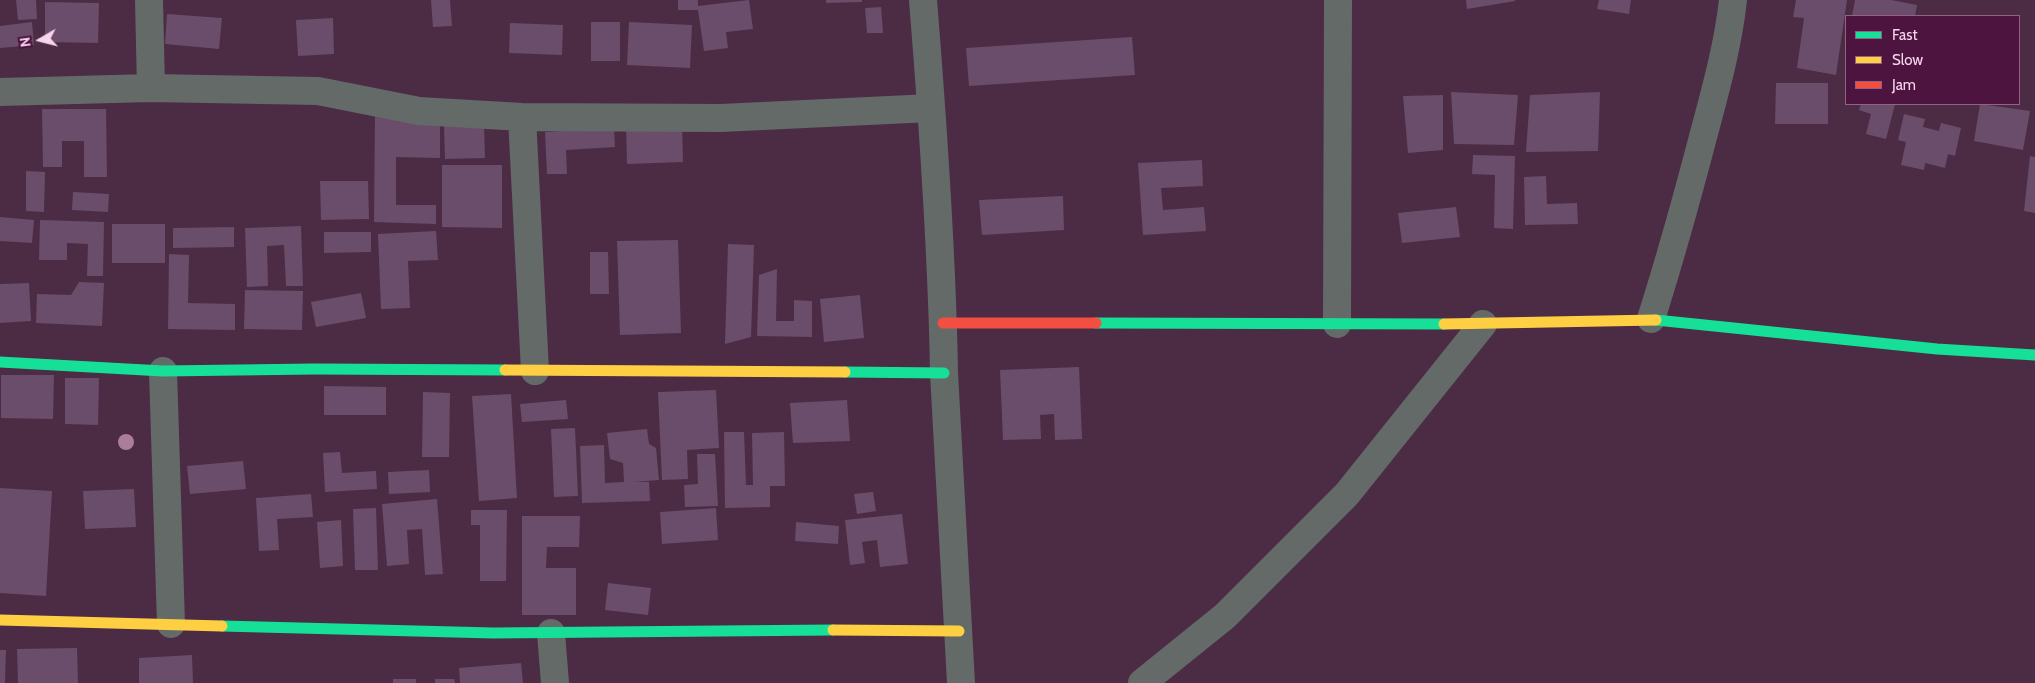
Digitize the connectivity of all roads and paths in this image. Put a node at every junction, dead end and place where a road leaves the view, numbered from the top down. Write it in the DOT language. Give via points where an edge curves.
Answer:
graph roads {
  1 [pos="149,0"];
  2 [pos="923,0"];
  3 [pos="1338,0"];
  4 [pos="1733,0"];
  5 [pos="151,88"];
  6 [pos="0,92"];
  7 [pos="931,108"];
  8 [pos="522,117"];
  9 [pos="1651,319"];
  10 [pos="944,323"];
  11 [pos="1337,324"];
  12 [pos="1483,324"];
  13 [pos="2035,355"];
  14 [pos="0,362"];
  15 [pos="163,371"];
  16 [pos="535,371"];
  17 [pos="944,373"];
  18 [pos="0,620"];
  19 [pos="171,624"];
  20 [pos="959,631"];
  21 [pos="551,632"];
  22 [pos="555,683"];
  23 [pos="961,683"];
  24 [pos="1142,683"];
  1 -- 5 [label="street"];
  2 -- 7 [label="street"];
  3 -- 11 [label="street"];
  4 -- 9 [label="street" via="1730,28 1709,116"];
  5 -- 6 [label="street"];
  5 -- 8 [label="street" via="318,91 419,111"];
  7 -- 8 [label="street" via="721,118"];
  7 -- 10 [label="street"];
  8 -- 16 [label="street"];
  9 -- 12 [label="street"];
  9 -- 13 [label="street"];
  10 -- 11 [label="street"];
  10 -- 17 [label="street"];
  11 -- 12 [label="street"];
  12 -- 24 [label="street" via="1347,494 1226,616"];
  14 -- 15 [label="street"];
  15 -- 16 [label="street"];
  15 -- 19 [label="street"];
  16 -- 17 [label="street"];
  17 -- 20 [label="street"];
  18 -- 19 [label="street"];
  19 -- 21 [label="street"];
  20 -- 21 [label="street"];
  20 -- 23 [label="street"];
  21 -- 22 [label="street"];
}
